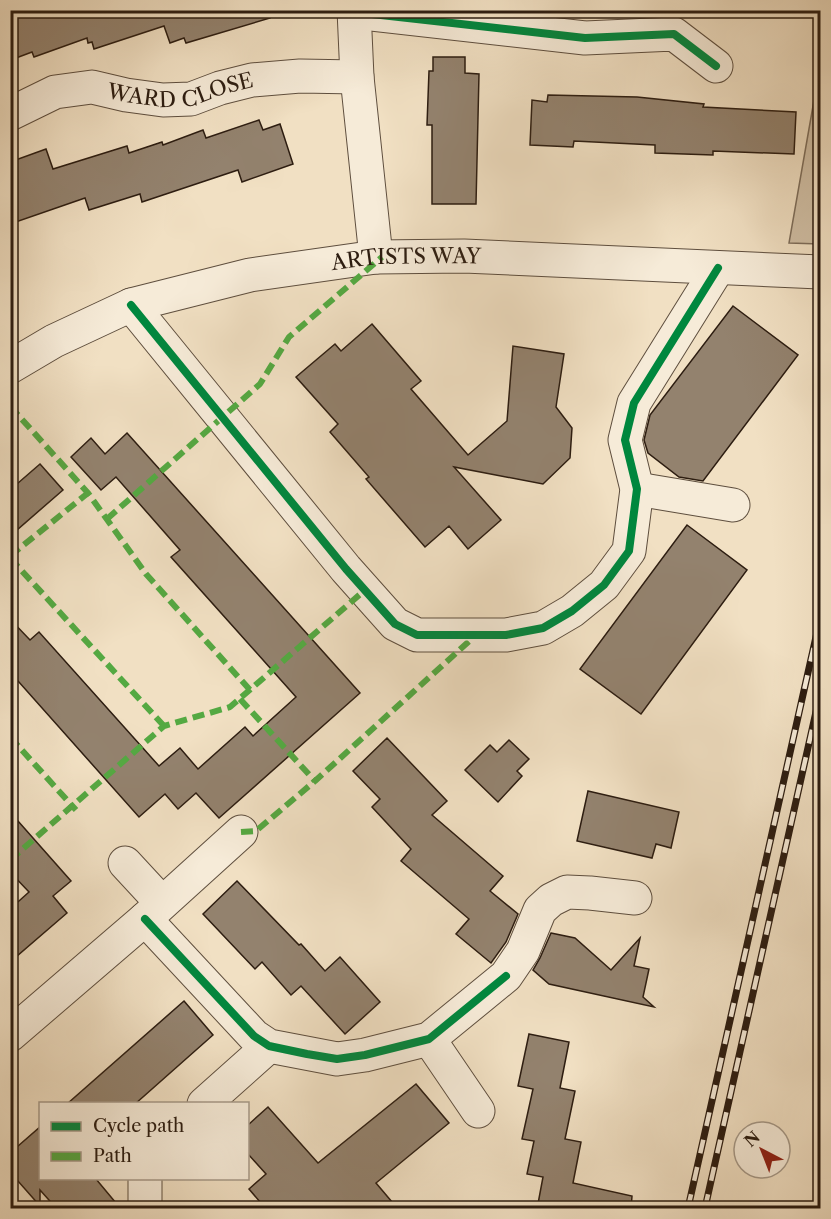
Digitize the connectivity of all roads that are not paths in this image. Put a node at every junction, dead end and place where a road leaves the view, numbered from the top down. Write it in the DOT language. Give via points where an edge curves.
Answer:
graph roads {
  1 [pos="354,11"];
  2 [pos="681,22"];
  3 [pos="716,66"];
  4 [pos="357,77"];
  5 [pos="10,114"];
  6 [pos="376,257"];
  7 [pos="718,268"];
  8 [pos="806,272"];
  9 [pos="131,305"];
  10 [pos="10,367"];
  11 [pos="637,489"];
  12 [pos="733,506"];
  13 [pos="241,832"];
  14 [pos="125,863"];
  15 [pos="635,898"];
  16 [pos="154,911"];
  17 [pos="10,1035"];
  18 [pos="429,1039"];
  19 [pos="269,1046"];
  20 [pos="206,1102"];
  21 [pos="478,1111"];
  22 [pos="145,1180"];
  23 [pos="145,1209"];
  1 -- 2 [label="street" via="585,38"];
  1 -- 4 [label="street"];
  2 -- 3 [label="street"];
  4 -- 5 [label="street, WARD CLOSE" via="252,80 191,99 163,100 92,87 55,92"];
  4 -- 6 [label="street"];
  6 -- 7 [label="street, ARTISTS WAY" via="464,256"];
  6 -- 9 [label="street, ARTISTS WAY" via="250,274"];
  7 -- 8 [label="street, ARTISTS WAY"];
  7 -- 11 [label="street" via="634,403 626,440"];
  9 -- 10 [label="street, ARTISTS WAY" via="54,341"];
  9 -- 11 [label="street" via="346,569 395,624 417,635 497,626 543,628 572,611 604,585 630,551"];
  11 -- 12 [label="street"];
  13 -- 16 [label="street"];
  14 -- 16 [label="street"];
  15 -- 18 [label="street" via="567,892 550,900 540,910 523,951 506,976"];
  16 -- 17 [label="street"];
  16 -- 19 [label="street" via="254,1036"];
  18 -- 19 [label="street" via="337,1059"];
  18 -- 21 [label="street"];
  19 -- 20 [label="street"];
  22 -- 23 [label="street"];
}
